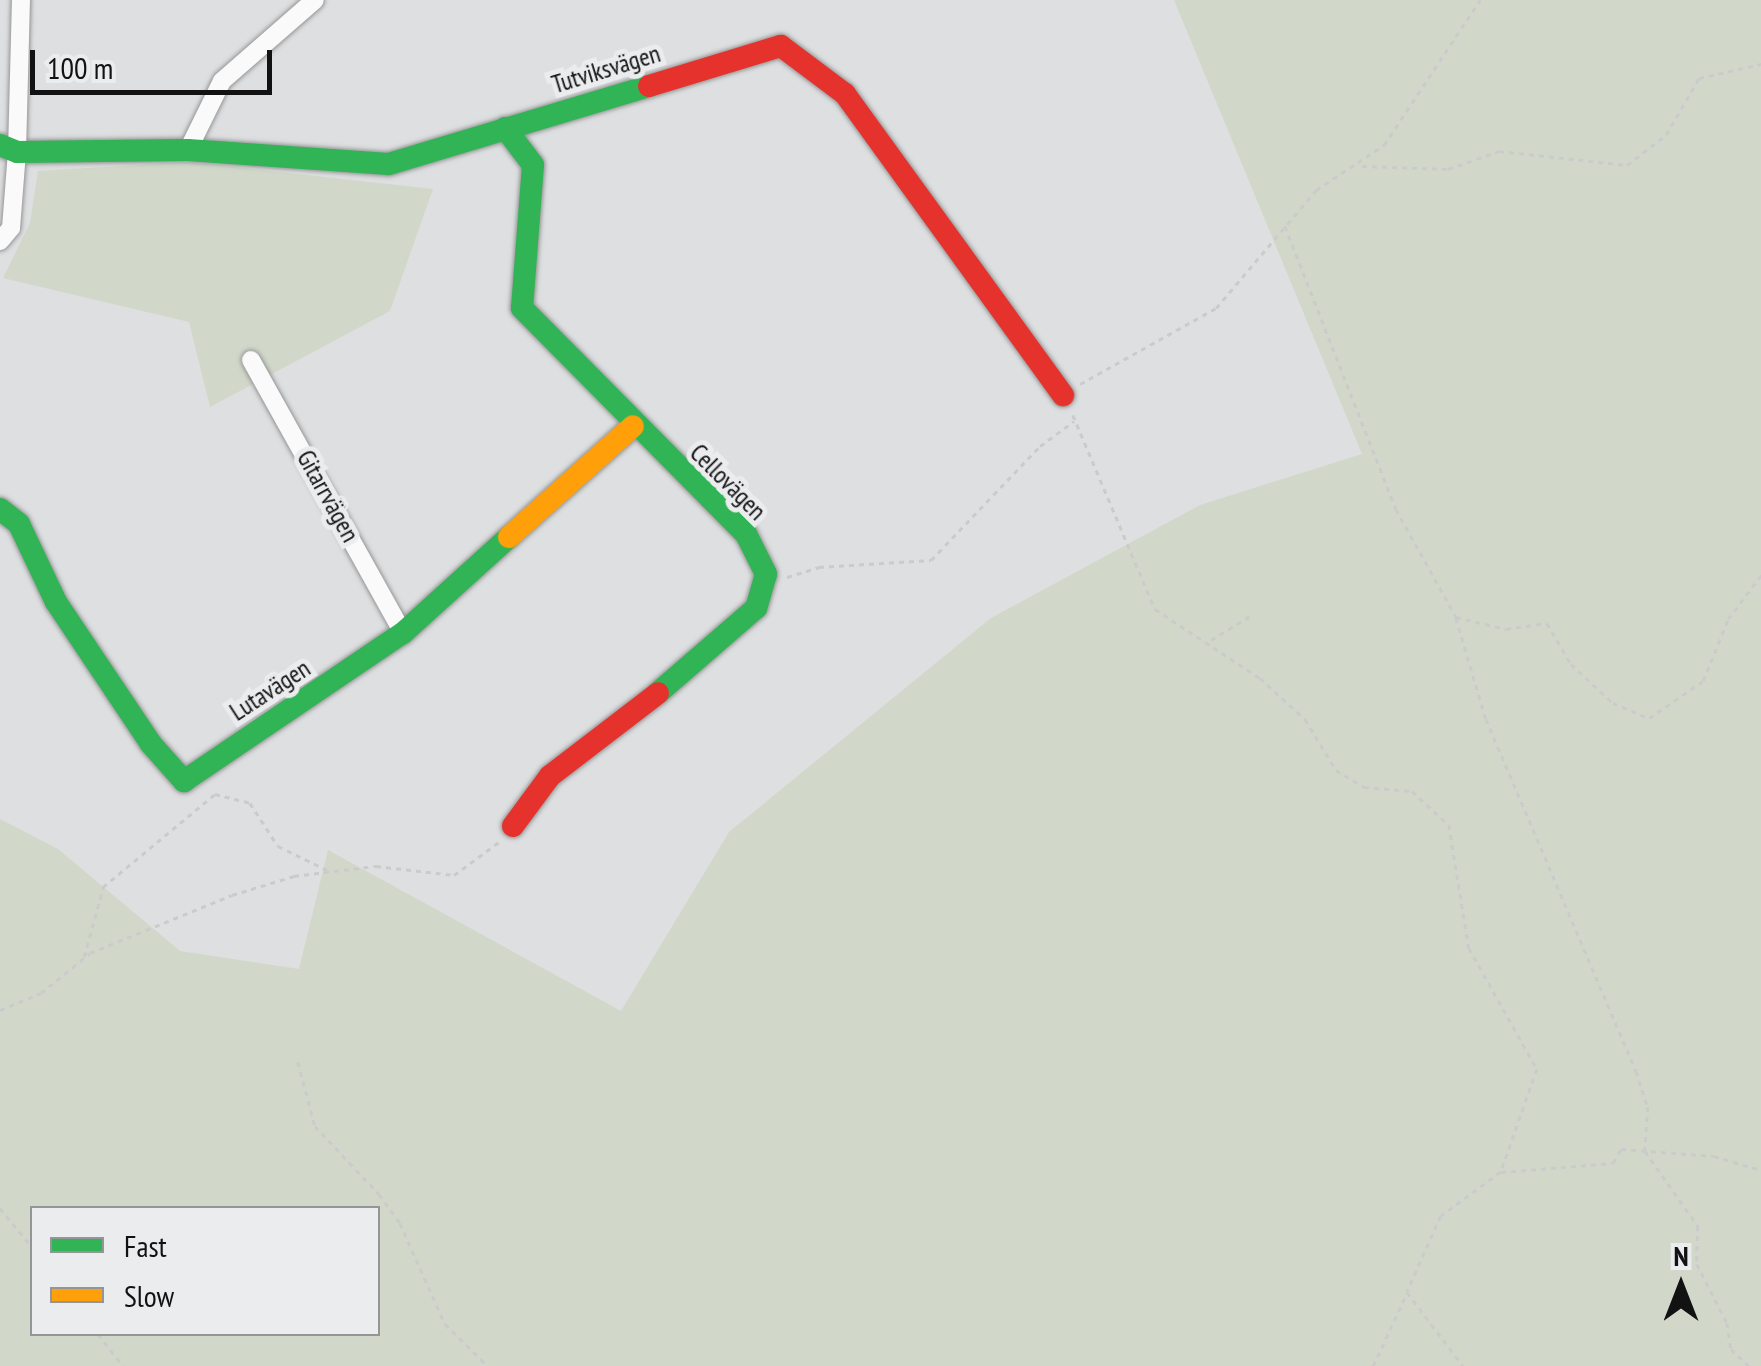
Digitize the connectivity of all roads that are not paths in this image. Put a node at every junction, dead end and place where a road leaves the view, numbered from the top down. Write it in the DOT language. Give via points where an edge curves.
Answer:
graph roads {
  1 [pos="21,0"];
  2 [pos="315,0"];
  3 [pos="506,128"];
  4 [pos="9,149"];
  5 [pos="188,150"];
  6 [pos="0,241"];
  7 [pos="251,360"];
  8 [pos="1063,395"];
  9 [pos="634,426"];
  10 [pos="0,509"];
  11 [pos="403,632"];
  12 [pos="514,826"];
  1 -- 4 [label="street"];
  2 -- 5 [label="street" via="222,80"];
  3 -- 5 [label="street, Tutviksvägen" via="390,164"];
  3 -- 8 [label="street, Tutviksvägen" via="781,46 845,94"];
  3 -- 9 [label="street, Cellovägen" via="533,165 522,308"];
  4 -- 5 [label="street, Tutviksvägen"];
  4 -- 6 [label="street" via="11,228"];
  7 -- 11 [label="street, Gitarrvägen"];
  9 -- 11 [label="street, Lutavägen"];
  9 -- 12 [label="street, Cellovägen" via="746,534 766,574 766,590 702,659 550,776"];
  10 -- 11 [label="street, Lutavägen" via="19,524 56,602 151,744 184,781"];
}
